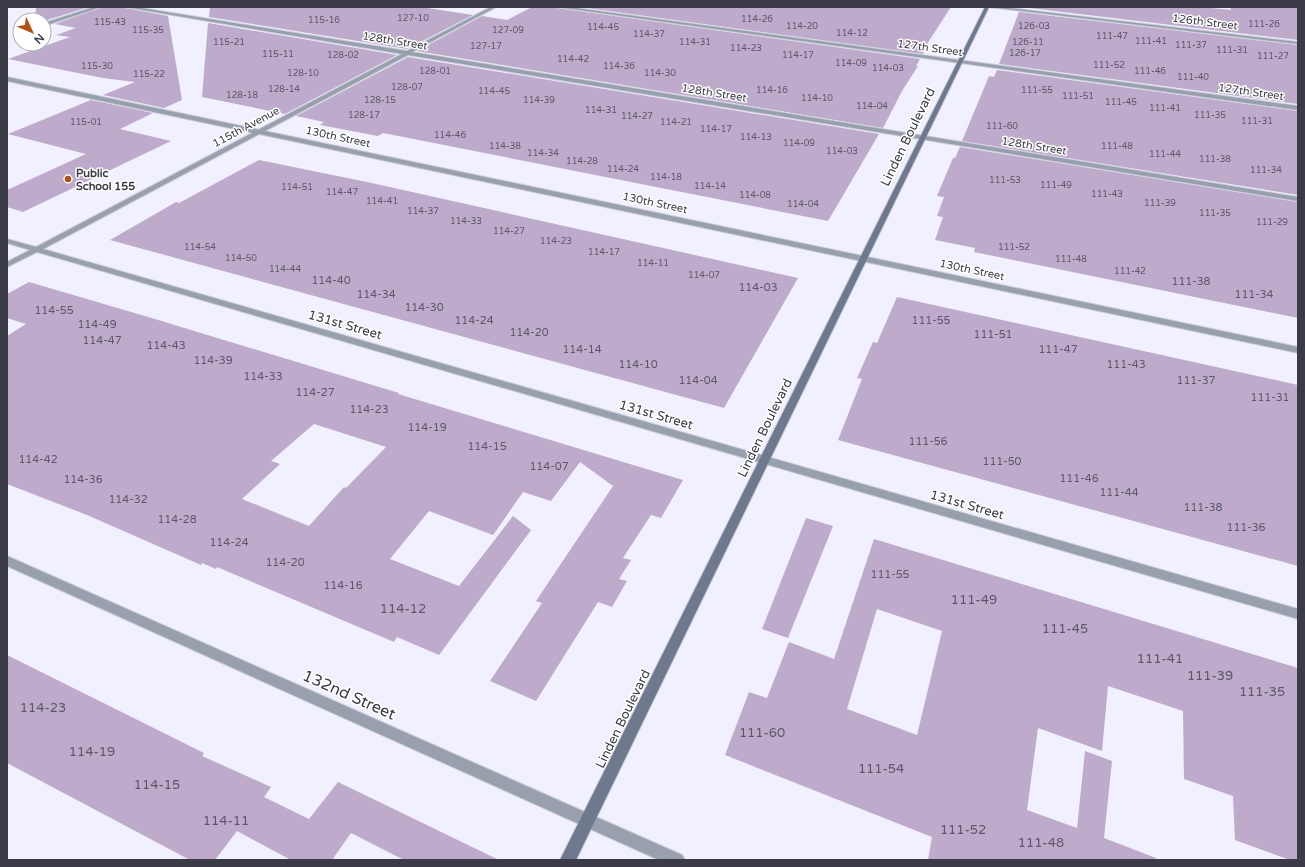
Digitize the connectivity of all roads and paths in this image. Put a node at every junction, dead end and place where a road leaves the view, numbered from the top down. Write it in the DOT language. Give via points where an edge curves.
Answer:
graph roads {
  1 [pos="99,7"];
  2 [pos="127,7"];
  3 [pos="494,7"];
  4 [pos="559,7"];
  5 [pos="987,7"];
  6 [pos="990,7"];
  7 [pos="52,22"];
  8 [pos="1298,44"];
  9 [pos="407,53"];
  10 [pos="960,62"];
  11 [pos="7,79"];
  12 [pos="1298,108"];
  13 [pos="259,132"];
  14 [pos="922,138"];
  15 [pos="1298,199"];
  16 [pos="7,241"];
  17 [pos="37,249"];
  18 [pos="863,258"];
  19 [pos="7,265"];
  20 [pos="1298,350"];
  21 [pos="764,460"];
  22 [pos="7,561"];
  23 [pos="1298,614"];
  24 [pos="587,820"];
  25 [pos="568,860"];
  26 [pos="677,860"];
  1 -- 7 [label="street"];
  2 -- 9 [label="street, 128th Street"];
  3 -- 9 [label="street, 115th Avenue"];
  4 -- 10 [label="street, 127th Street"];
  5 -- 10 [label="main road, Linden Boulevard"];
  6 -- 8 [label="street, 126th Street"];
  9 -- 13 [label="street, 115th Avenue"];
  9 -- 14 [label="street, 128th Street"];
  10 -- 12 [label="street, 127th Street"];
  10 -- 14 [label="main road, Linden Boulevard"];
  11 -- 13 [label="street, 130th Street"];
  13 -- 17 [label="street, 115th Avenue"];
  13 -- 18 [label="street, 130th Street"];
  14 -- 15 [label="street, 128th Street"];
  14 -- 18 [label="main road, Linden Boulevard"];
  16 -- 17 [label="street, 131st Street"];
  17 -- 19 [label="street, 115th Avenue"];
  17 -- 21 [label="street, 131st Street"];
  18 -- 20 [label="street, 130th Street"];
  18 -- 21 [label="main road, Linden Boulevard"];
  21 -- 23 [label="street, 131st Street"];
  21 -- 24 [label="main road, Linden Boulevard"];
  22 -- 24 [label="street, 132nd Street"];
  24 -- 25 [label="main road, Linden Boulevard"];
  24 -- 26 [label="street, 132nd Street"];
}
